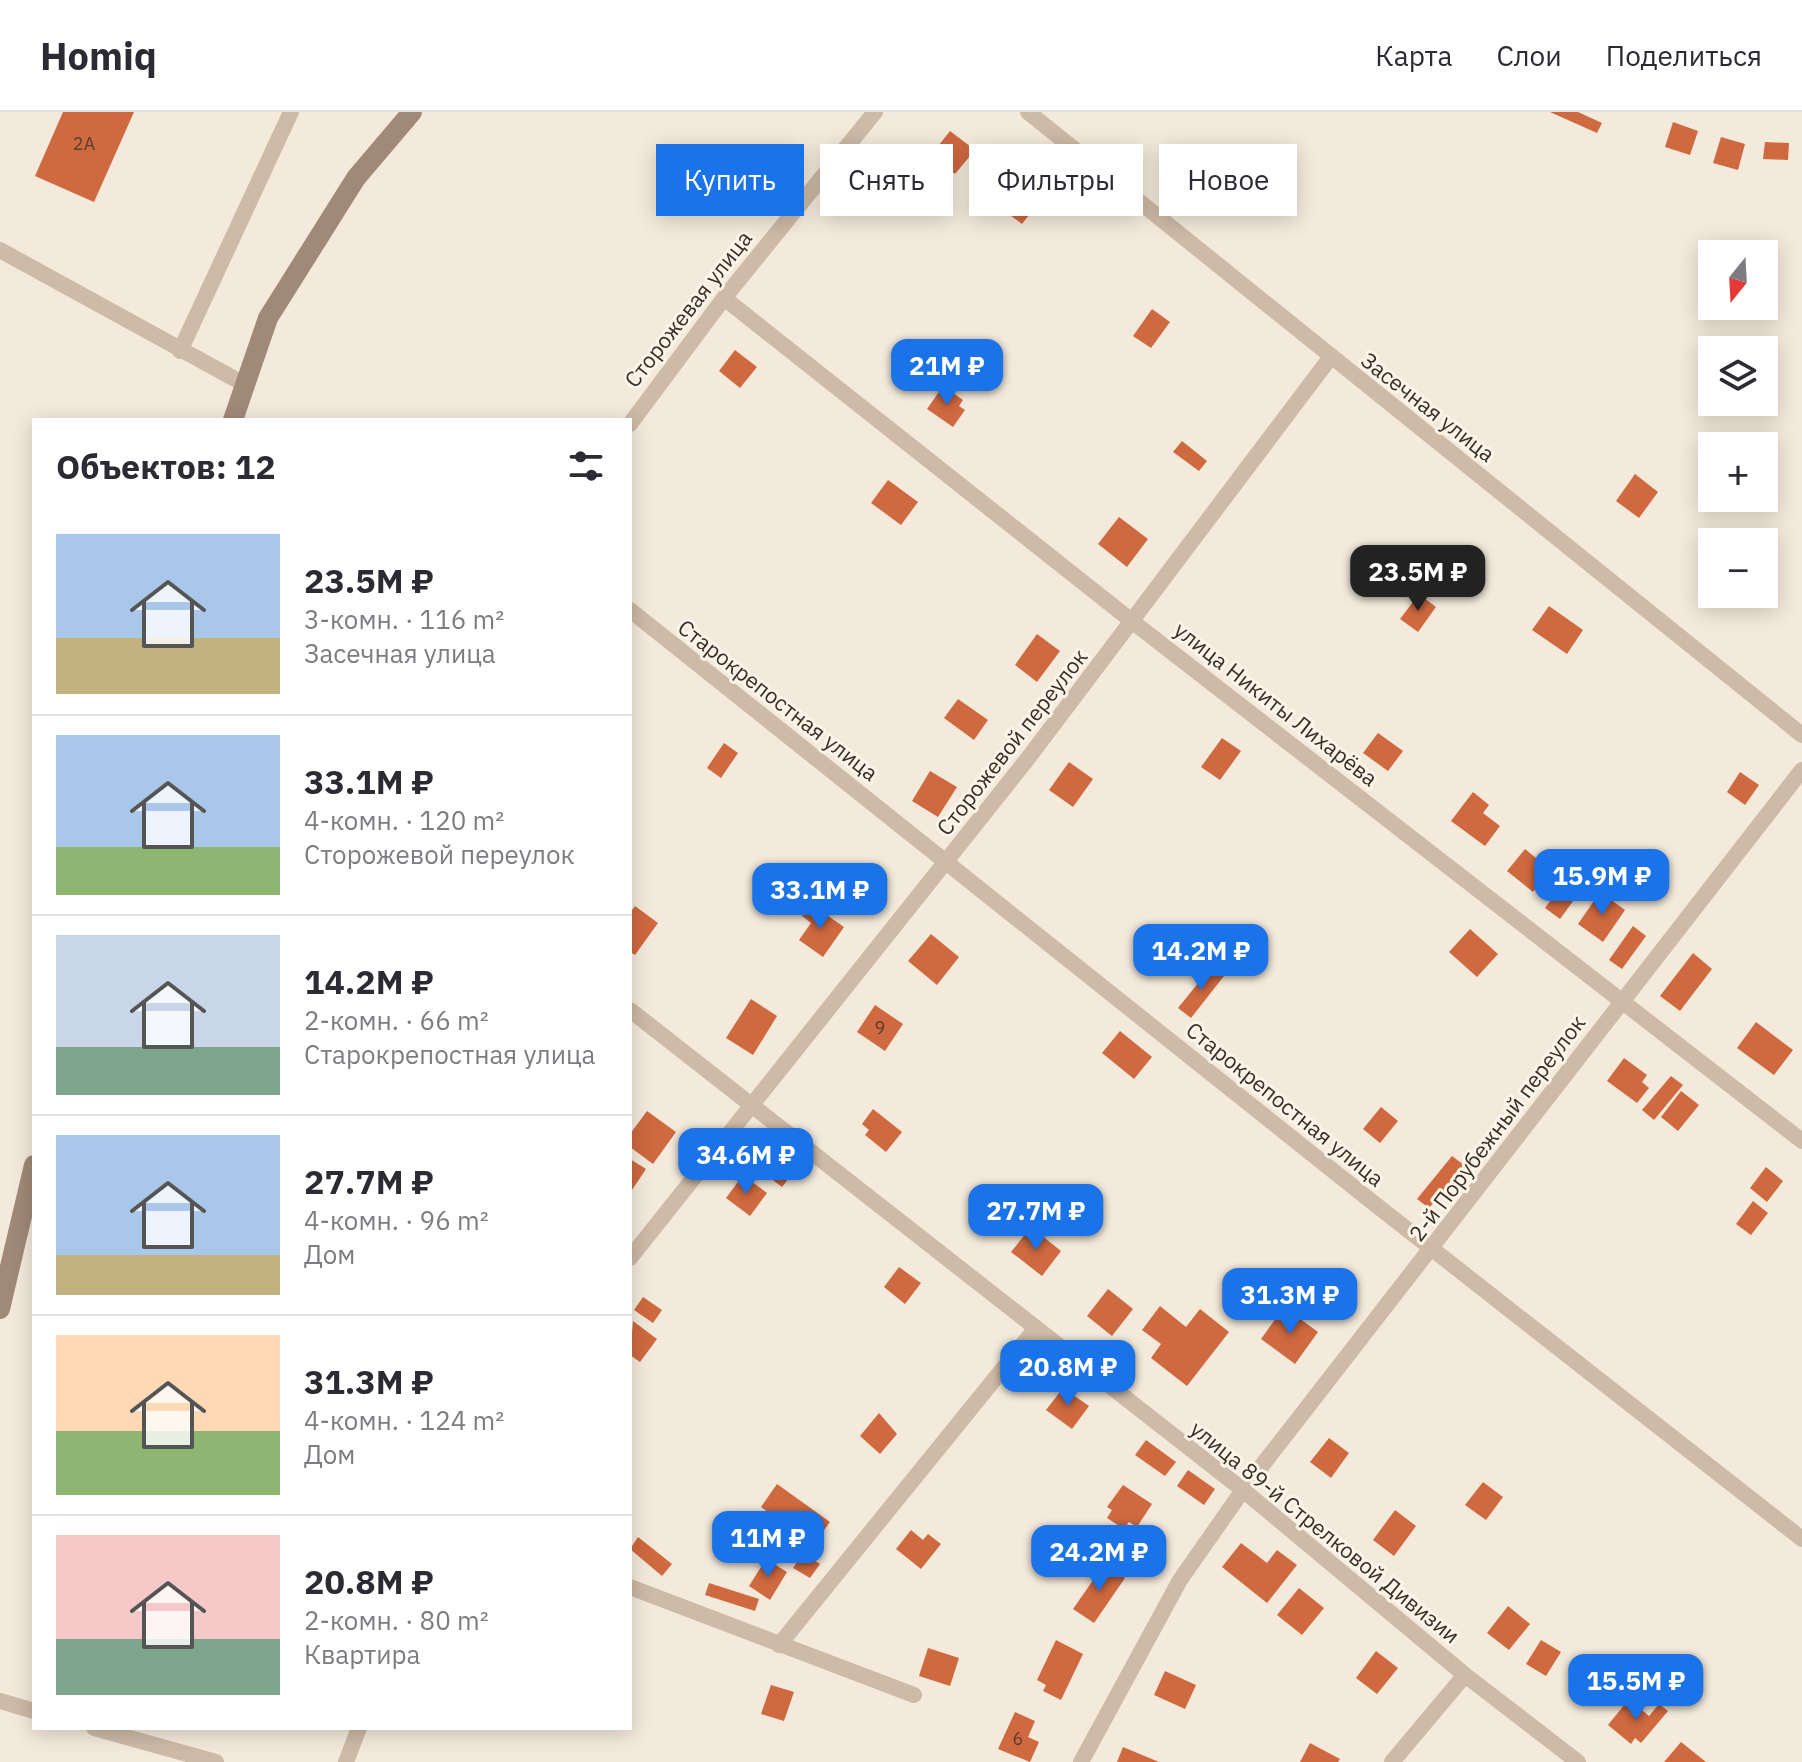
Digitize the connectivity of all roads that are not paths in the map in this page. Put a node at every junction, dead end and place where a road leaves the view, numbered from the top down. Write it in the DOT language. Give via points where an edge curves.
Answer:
graph roads {
  1 [pos="291,112"];
  2 [pos="412,112"];
  3 [pos="875,112"];
  4 [pos="1028,112"];
  5 [pos="0,250"];
  6 [pos="724,298"];
  7 [pos="180,351"];
  8 [pos="1330,358"];
  9 [pos="244,384"];
  10 [pos="234,418"];
  11 [pos="632,421"];
  12 [pos="632,612"];
  13 [pos="1133,622"];
  14 [pos="1802,735"];
  15 [pos="1802,770"];
  16 [pos="947,862"];
  17 [pos="1623,1000"];
  18 [pos="632,1012"];
  19 [pos="752,1107"];
  20 [pos="1802,1141"];
  21 [pos="32,1173"];
  22 [pos="1432,1249"];
  23 [pos="632,1256"];
  24 [pos="0,1309"];
  25 [pos="1036,1328"];
  26 [pos="1243,1490"];
  27 [pos="1802,1539"];
  28 [pos="632,1588"];
  29 [pos="779,1645"];
  30 [pos="1465,1675"];
  31 [pos="914,1695"];
  32 [pos="0,1701"];
  33 [pos="32,1710"];
  34 [pos="101,1730"];
  35 [pos="358,1730"];
  36 [pos="216,1762"];
  37 [pos="346,1762"];
  38 [pos="1081,1762"];
  39 [pos="1392,1762"];
  40 [pos="1578,1762"];
  1 -- 7 [label="street"];
  2 -- 9 [label="main road" via="356,178 309,249 268,318"];
  3 -- 6 [label="street, Сторожевая улица"];
  4 -- 8 [label="street, Засечная улица"];
  5 -- 7 [label="street"];
  6 -- 11 [label="street, Сторожевая улица"];
  6 -- 13 [label="street, улица Никиты Лихарёва"];
  7 -- 9 [label="street"];
  8 -- 13 [label="street, Сторожевой переулок"];
  8 -- 14 [label="street, Засечная улица"];
  9 -- 10 [label="main road"];
  12 -- 16 [label="street, Старокрепостная улица"];
  13 -- 16 [label="street, Сторожевой переулок"];
  13 -- 17 [label="street, улица Никиты Лихарёва"];
  15 -- 17 [label="street, 2-й Порубежный переулок"];
  16 -- 19 [label="street, Сторожевой переулок"];
  16 -- 22 [label="street, Старокрепостная улица"];
  17 -- 20 [label="street, улица Никиты Лихарёва"];
  17 -- 22 [label="street, 2-й Порубежный переулок"];
  18 -- 19 [label="street, улица 89-й Стрелковой Дивизии"];
  19 -- 23 [label="street, Сторожевой переулок"];
  19 -- 25 [label="street, улица 89-й Стрелковой Дивизии"];
  21 -- 24 [label="main road"];
  22 -- 26 [label="street, 2-й Порубежный переулок"];
  22 -- 27 [label="street, Старокрепостная улица"];
  25 -- 26 [label="street, улица 89-й Стрелковой Дивизии"];
  25 -- 29 [label="street"];
  26 -- 30 [label="street, улица 89-й Стрелковой Дивизии"];
  26 -- 38 [label="street, 2-й Порубежный переулок" via="1180,1580"];
  28 -- 29 [label="street"];
  29 -- 31 [label="street"];
  30 -- 39 [label="street"];
  30 -- 40 [label="street, улица 89-й Стрелковой Дивизии"];
  32 -- 33 [label="street"];
  34 -- 36 [label="street"];
  35 -- 37 [label="street"];
}
